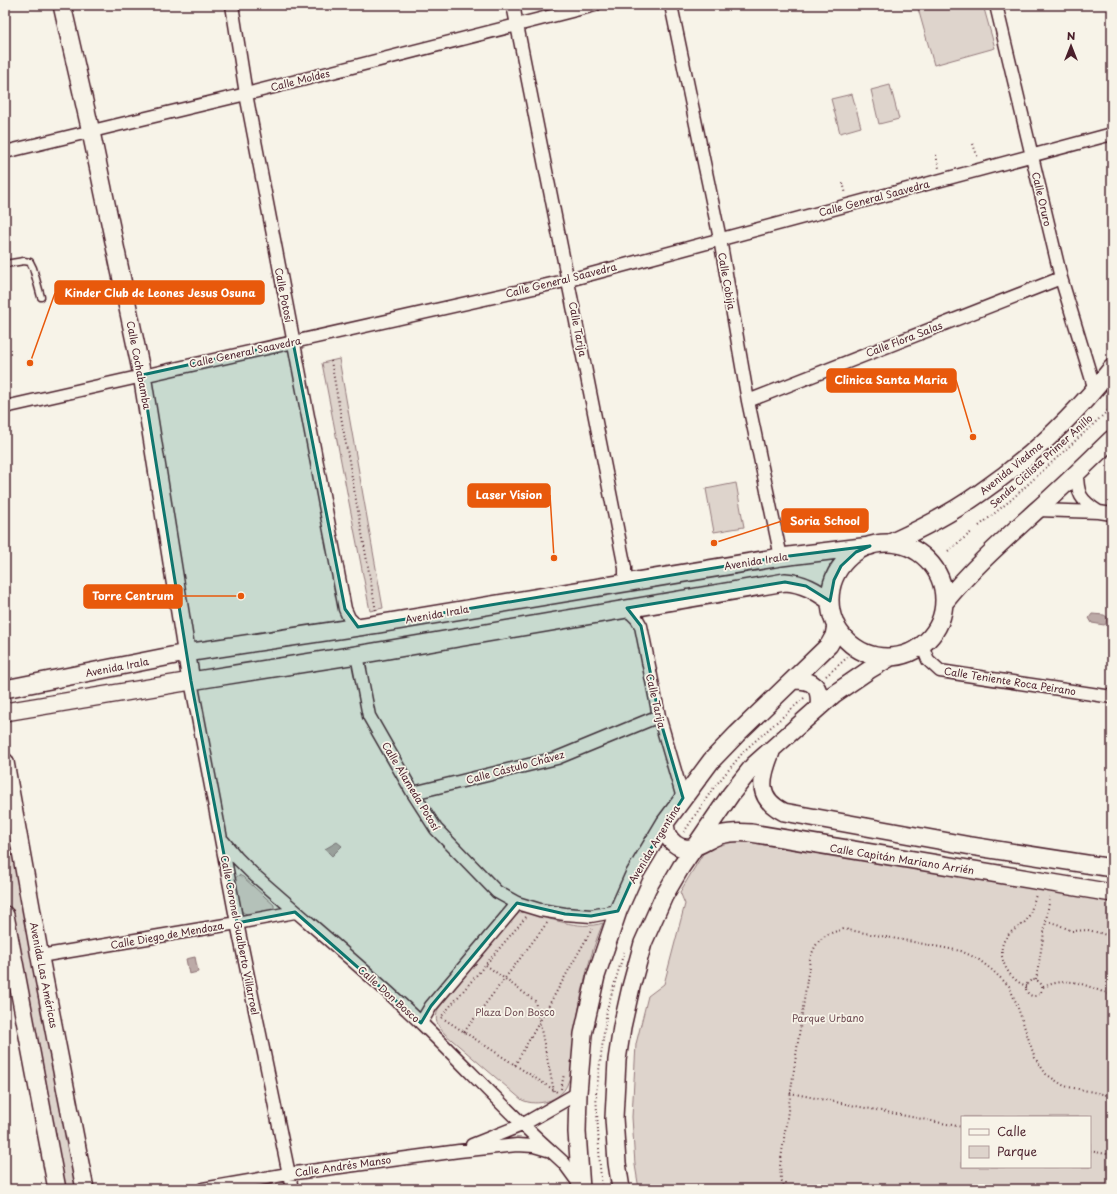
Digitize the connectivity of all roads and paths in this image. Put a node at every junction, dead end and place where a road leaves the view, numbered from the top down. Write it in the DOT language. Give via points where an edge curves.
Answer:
graph roads {
  1 [pos="62,5"];
  2 [pos="232,5"];
  3 [pos="513,5"];
  4 [pos="595,5"];
  5 [pos="671,5"];
  6 [pos="996,5"];
  7 [pos="517,26"];
  8 [pos="246,94"];
  9 [pos="91,132"];
  10 [pos="1112,134"];
  11 [pos="5,152"];
  12 [pos="1032,156"];
  13 [pos="720,239"];
  14 [pos="5,264"];
  15 [pos="1061,278"];
  16 [pos="569,280"];
  17 [pos="41,296"];
  18 [pos="293,342"];
  19 [pos="331,361"];
  20 [pos="1112,368"];
  21 [pos="142,375"];
  22 [pos="1095,390"];
  23 [pos="748,401"];
  24 [pos="5,407"];
  25 [pos="1112,408"];
  26 [pos="1112,439"];
  27 [pos="1077,472"];
  28 [pos="1038,510"];
  29 [pos="1099,512"];
  30 [pos="1112,514"];
  31 [pos="979,526"];
  32 [pos="973,531"];
  33 [pos="890,543"];
  34 [pos="870,546"];
  35 [pos="948,551"];
  36 [pos="781,557"];
  37 [pos="623,582"];
  38 [pos="830,601"];
  39 [pos="944,603"];
  40 [pos="626,608"];
  41 [pos="378,624"];
  42 [pos="836,625"];
  43 [pos="358,627"];
  44 [pos="922,645"];
  45 [pos="186,653"];
  46 [pos="357,655"];
  47 [pos="849,656"];
  48 [pos="892,657"];
  49 [pos="826,676"];
  50 [pos="794,680"];
  51 [pos="191,681"];
  52 [pos="5,689"];
  53 [pos="1112,696"];
  54 [pos="819,706"];
  55 [pos="5,712"];
  56 [pos="659,716"];
  57 [pos="772,749"];
  58 [pos="5,762"];
  59 [pos="413,793"];
  60 [pos="683,798"];
  61 [pos="665,823"];
  62 [pos="222,841"];
  63 [pos="971,846"];
  64 [pos="694,847"];
  65 [pos="1112,868"];
  66 [pos="966,869"];
  67 [pos="1112,893"];
  68 [pos="1036,895"];
  69 [pos="1050,897"];
  70 [pos="517,903"];
  71 [pos="618,910"];
  72 [pos="295,912"];
  73 [pos="5,916"];
  74 [pos="525,919"];
  75 [pos="540,921"];
  76 [pos="1046,921"];
  77 [pos="237,923"];
  78 [pos="585,927"];
  79 [pos="593,928"];
  80 [pos="596,928"];
  81 [pos="1112,937"];
  82 [pos="40,956"];
  83 [pos="9,959"];
  84 [pos="486,965"];
  85 [pos="504,979"];
  86 [pos="1036,980"];
  87 [pos="1026,986"];
  88 [pos="1042,987"];
  89 [pos="1112,995"];
  90 [pos="421,1023"];
  91 [pos="539,1023"];
  92 [pos="464,1032"];
  93 [pos="516,1065"];
  94 [pos="564,1072"];
  95 [pos="554,1091"];
  96 [pos="578,1093"];
  97 [pos="790,1093"];
  98 [pos="1112,1096"];
  99 [pos="522,1125"];
  100 [pos="961,1127"];
  101 [pos="459,1151"];
  102 [pos="551,1151"];
  103 [pos="1091,1151"];
  104 [pos="1112,1155"];
  105 [pos="288,1174"];
  106 [pos="580,1187"];
  107 [pos="57,1189"];
  108 [pos="85,1189"];
  109 [pos="203,1189"];
  110 [pos="292,1189"];
  111 [pos="621,1189"];
  112 [pos="785,1189"];
  1 -- 9 [label="main road, Calle Cochabamba"];
  2 -- 8 [label="street, Calle Potosí"];
  3 -- 7 [label="street, Calle Tarija"];
  4 -- 7 [label="street, Calle Moldes"];
  5 -- 13 [label="street, Calle Cobija"];
  6 -- 12 [label="street, Calle Oruro"];
  7 -- 8 [label="street, Calle Moldes"];
  7 -- 16 [label="street, Calle Tarija"];
  8 -- 9 [label="street, Calle Moldes"];
  8 -- 18 [label="street, Calle Potosí"];
  9 -- 11 [label="street, Calle Moldes"];
  9 -- 21 [label="main road, Calle Cochabamba"];
  10 -- 12 [label="street, Calle General Saavedra"];
  12 -- 13 [label="street, Calle General Saavedra"];
  12 -- 15 [label="street, Calle Oruro"];
  13 -- 16 [label="street, Calle General Saavedra"];
  13 -- 23 [label="street, Calle Cobija"];
  14 -- 17 [label="lane" via="30,262"];
  15 -- 22 [label="street, Calle Oruro"];
  15 -- 23 [label="street, Calle Flora Salas"];
  16 -- 18 [label="street, Calle General Saavedra"];
  16 -- 37 [label="street, Calle Tarija" via="625,568"];
  18 -- 21 [label="street, Calle General Saavedra"];
  18 -- 43 [label="street, Calle Potosí" via="345,609 349,618"];
  19 -- 41 [label="path"];
  20 -- 22 [label="main road, Avenida Viedma"];
  21 -- 24 [label="street, Calle General Saavedra"];
  21 -- 45 [label="main road, Calle Cochabamba"];
  22 -- 33 [label="main road, Avenida Viedma" via="1046,440 980,494 924,527"];
  23 -- 36 [label="street, Calle Cobija"];
  25 -- 31 [label="path, Senda Ciclista Primer Anillo"];
  26 -- 27 [label="main road"];
  27 -- 28 [label="main road"];
  27 -- 29 [label="street" via="1080,496"];
  28 -- 29 [label="street"];
  28 -- 39 [label="main road" via="963,580"];
  29 -- 30 [label="street"];
  32 -- 35 [label="path"];
  33 -- 34 [label="main road"];
  33 -- 39 [label="main road" via="913,549 930,562 942,582"];
  34 -- 36 [label="main road, Avenida Irala"];
  34 -- 38 [label="main road" via="856,552 841,566 831,589"];
  36 -- 37 [label="main road, Avenida Irala"];
  37 -- 41 [label="main road, Avenida Irala"];
  38 -- 40 [label="main road" via="806,586 785,582"];
  38 -- 42 [label="main road"];
  39 -- 44 [label="main road" via="938,627"];
  40 -- 46 [label="main road"];
  40 -- 56 [label="street, Calle Tarija" via="641,626"];
  41 -- 43 [label="main road, Avenida Irala"];
  42 -- 48 [label="main road" via="846,640 857,648 874,655"];
  42 -- 50 [label="main road, Avenida Argentina" via="829,645"];
  43 -- 45 [label="main road, Avenida Irala"];
  44 -- 48 [label="main road" via="911,652"];
  44 -- 53 [label="street, Calle Teniente Roca Peirano" via="928,660 940,671"];
  45 -- 51 [label="main road, Calle Cochabamba"];
  45 -- 52 [label="main road, Avenida Irala"];
  46 -- 51 [label="main road"];
  46 -- 59 [label="street, Calle Alameda Potosí" via="368,716"];
  47 -- 49 [label="path"];
  48 -- 54 [label="main road"];
  50 -- 54 [label="main road" via="806,680 816,686 820,696"];
  50 -- 60 [label="main road, Avenida Argentina" via="711,761"];
  51 -- 55 [label="main road"];
  51 -- 62 [label="street, Calle Coronel Gualberto Villarroel"];
  54 -- 57 [label="main road"];
  56 -- 59 [label="street, Calle Cástulo Chávez" via="556,758"];
  56 -- 60 [label="street, Calle Tarija"];
  57 -- 63 [label="main road" via="762,777 763,791 775,808 784,812"];
  57 -- 64 [label="main road" via="754,765"];
  58 -- 82 [label="main road, Avenida Las Américas"];
  59 -- 70 [label="street, Calle Alameda Potosí" via="446,840 497,892"];
  60 -- 61 [label="main road, Avenida Argentina"];
  61 -- 64 [label="main road" via="666,832 676,846"];
  61 -- 71 [label="main road, Avenida Argentina" via="634,875"];
  62 -- 72 [label="street, Calle Don Bosco" via="252,873"];
  62 -- 77 [label="street, Calle Coronel Gualberto Villarroel"];
  63 -- 65 [label="main road"];
  63 -- 66 [label="main road"];
  64 -- 66 [label="main road, Calle Capitán Mariano Arrién" via="719,835 751,833"];
  64 -- 111 [label="main road" via="664,896 644,943 631,987 617,1060 614,1095 614,1126"];
  66 -- 67 [label="main road, Calle Capitán Mariano Arrién"];
  68 -- 87 [label="path" via="1027,919 1008,933 1001,947 1003,961 1012,977"];
  69 -- 76 [label="path"];
  70 -- 71 [label="street, Calle Alameda Potosí" via="552,912 591,916"];
  70 -- 90 [label="street" via="431,1006"];
  71 -- 96 [label="main road, Avenida Argentina" via="594,983 583,1034"];
  72 -- 77 [label="street, Calle Diego de Mendoza"];
  72 -- 90 [label="street, Calle Don Bosco"];
  73 -- 83 [label="main road"];
  74 -- 84 [label="path"];
  75 -- 85 [label="path" via="548,922"];
  76 -- 81 [label="path" via="1072,931 1088,930"];
  76 -- 86 [label="path"];
  77 -- 82 [label="street, Calle Diego de Mendoza"];
  77 -- 105 [label="street, Calle Coronel Gualberto Villarroel"];
  78 -- 79 [label="path"];
  79 -- 80 [label="path"];
  79 -- 91 [label="path"];
  82 -- 108 [label="main road, Avenida Las Américas"];
  83 -- 107 [label="main road"];
  84 -- 85 [label="path"];
  84 -- 92 [label="path" via="441,1017"];
  85 -- 91 [label="path" via="535,1001"];
  85 -- 92 [label="path"];
  86 -- 87 [label="path" via="1030,981"];
  86 -- 88 [label="path"];
  87 -- 88 [label="path" via="1033,996 1041,993"];
  88 -- 89 [label="path" via="1057,982 1070,982"];
  90 -- 99 [label="street, Calle Don Bosco"];
  91 -- 93 [label="path"];
  91 -- 95 [label="path"];
  92 -- 93 [label="path"];
  93 -- 95 [label="path"];
  94 -- 95 [label="path" via="559,1094"];
  96 -- 99 [label="street, Calle Andrés Manso"];
  96 -- 106 [label="main road, Avenida Argentina"];
  97 -- 98 [label="path" via="810,959 815,945 821,938 832,932 844,930 961,951 978,959 1009,986 1035,1058 1046,1074 1064,1086"];
  97 -- 100 [label="path"];
  97 -- 112 [label="path" via="780,1166"];
  99 -- 101 [label="street, Calle Andrés Manso"];
  99 -- 102 [label="street, Calle Don Bosco"];
  101 -- 102 [label="street, Calle Andrés Manso" via="517,1145"];
  101 -- 105 [label="street, Calle Andrés Manso"];
  102 -- 106 [label="street"];
  103 -- 104 [label="path"];
  105 -- 109 [label="street, Calle Andrés Manso"];
  105 -- 110 [label="street, Calle Coronel Gualberto Villarroel"];
}
